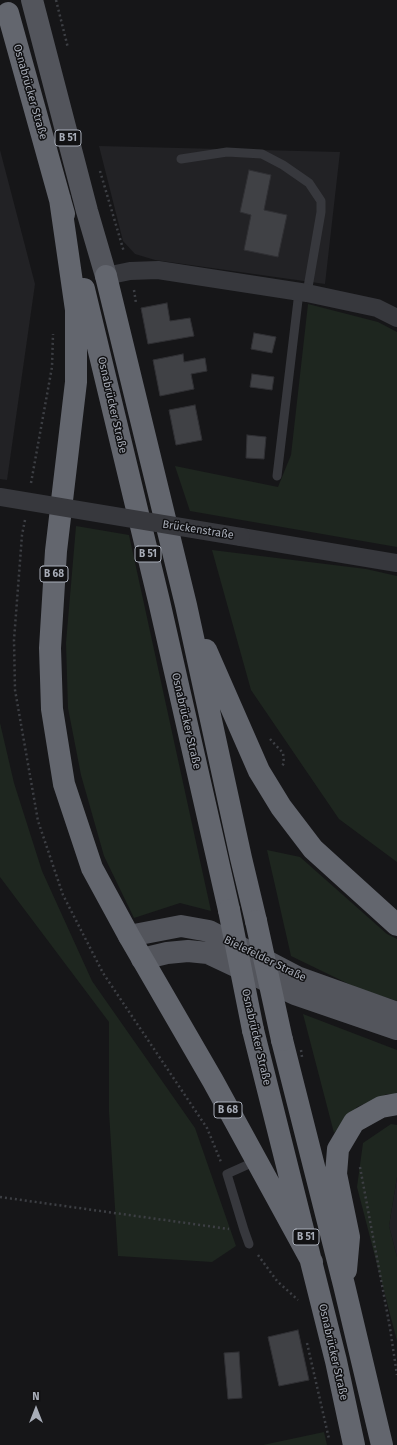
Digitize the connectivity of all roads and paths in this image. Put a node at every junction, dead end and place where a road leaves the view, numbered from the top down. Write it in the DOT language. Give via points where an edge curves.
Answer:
graph roads {
  1 [pos="32,0"];
  2 [pos="56,0"];
  3 [pos="4,10"];
  4 [pos="70,54"];
  5 [pos="181,159"];
  6 [pos="100,168"];
  7 [pos="60,199"];
  8 [pos="130,271"];
  9 [pos="106,276"];
  10 [pos="303,292"];
  11 [pos="136,310"];
  12 [pos="397,318"];
  13 [pos="277,476"];
  14 [pos="0,497"];
  15 [pos="397,563"];
  16 [pos="186,605"];
  17 [pos="268,737"];
  18 [pos="268,786"];
  19 [pos="397,925"];
  20 [pos="129,936"];
  21 [pos="142,959"];
  22 [pos="397,1013"];
  23 [pos="397,1029"];
  24 [pos="397,1104"];
  25 [pos="256,1161"];
  26 [pos="0,1197"];
  27 [pos="244,1230"];
  28 [pos="249,1244"];
  29 [pos="312,1262"];
  30 [pos="344,1285"];
  31 [pos="300,1307"];
  32 [pos="307,1342"];
  33 [pos="330,1445"];
  34 [pos="354,1445"];
  35 [pos="382,1445"];
  1 -- 9 [label="main road, B 51"];
  2 -- 4 [label="path"];
  3 -- 7 [label="highway, Osnabrücker Straße / B 51"];
  5 -- 10 [label="lane" via="227,152 262,154 309,183 321,201 321,212"];
  6 -- 8 [label="path"];
  7 -- 20 [label="highway, B 68" via="76,310 76,382 56,551 50,648 52,709 64,784 92,868"];
  7 -- 29 [label="highway, Osnabrücker Straße / B 51, bridge" via="90,309 159,601 229,910 253,1030"];
  8 -- 9 [label="street"];
  8 -- 10 [label="street" via="158,270"];
  8 -- 11 [label="path" via="136,296"];
  9 -- 16 [label="highway, B 51"];
  10 -- 12 [label="street" via="377,308"];
  10 -- 13 [label="lane"];
  14 -- 15 [label="street, Brückenstraße, bridge"];
  16 -- 18 [label="highway" via="259,771"];
  16 -- 30 [label="highway, B 51, bridge" via="282,1040"];
  17 -- 18 [label="path" via="283,753 284,763"];
  18 -- 19 [label="highway" via="313,849"];
  20 -- 21 [label="highway, B 68"];
  20 -- 22 [label="main road, Bielefelder Straße" via="180,926 209,931 297,977"];
  21 -- 23 [label="main road, Bielefelder Straße" via="188,951 208,953 295,994"];
  21 -- 25 [label="highway, B 68"];
  24 -- 30 [label="highway" via="381,1107 354,1122 338,1149 336,1174 349,1237"];
  25 -- 27 [label="lane" via="227,1174"];
  25 -- 29 [label="highway, B 68"];
  26 -- 27 [label="path"];
  27 -- 28 [label="lane"];
  28 -- 31 [label="path" via="277,1281 298,1300"];
  29 -- 34 [label="highway, Osnabrücker Straße / B 51"];
  30 -- 35 [label="highway, B 51"];
  32 -- 33 [label="path"];
}
